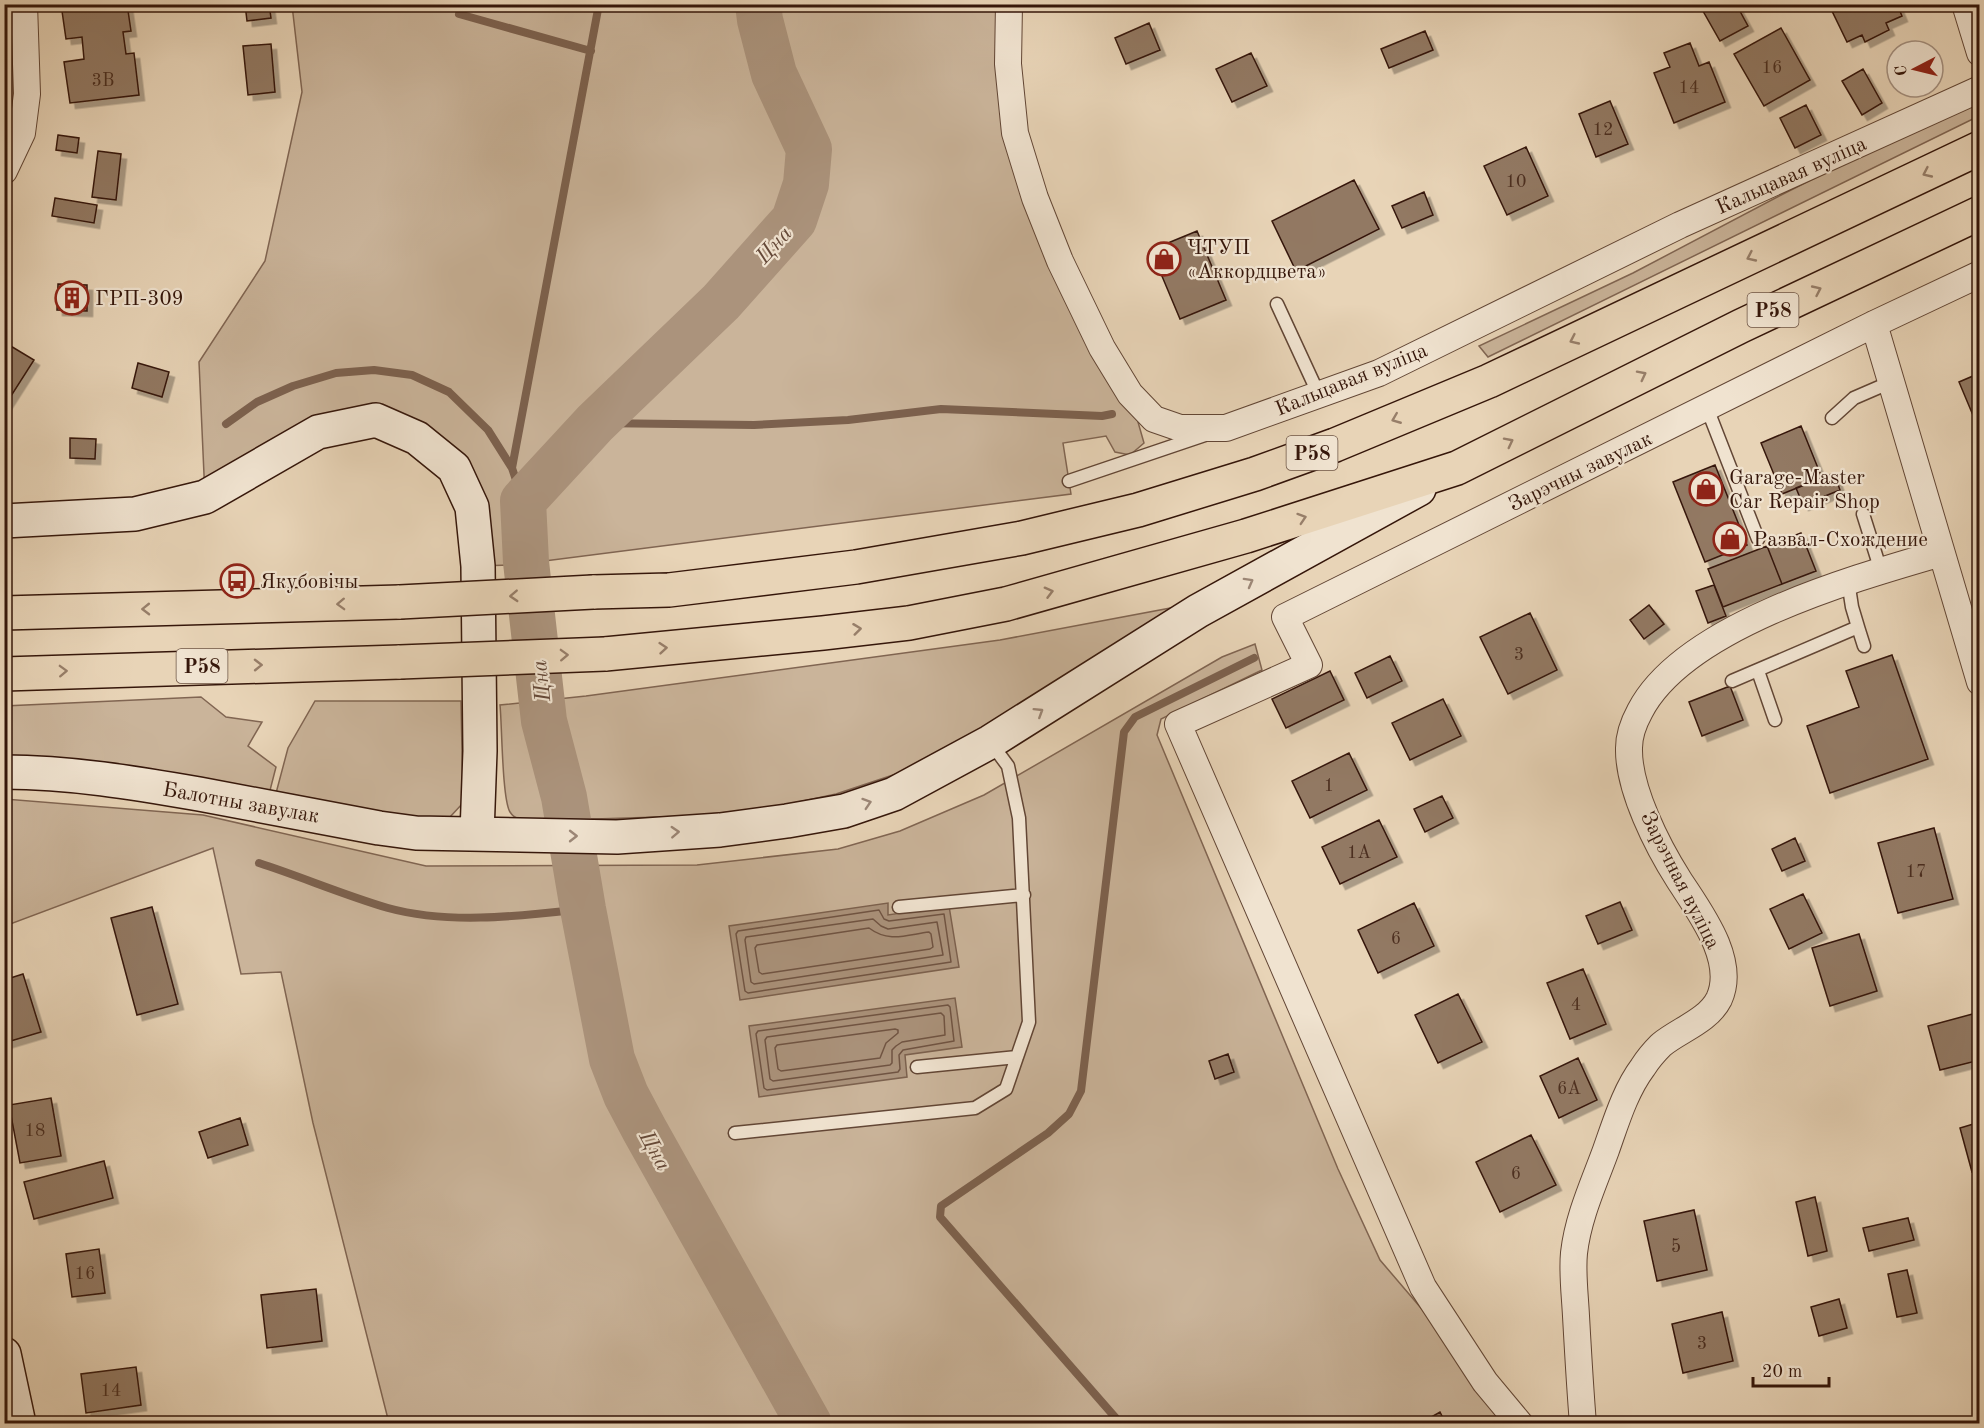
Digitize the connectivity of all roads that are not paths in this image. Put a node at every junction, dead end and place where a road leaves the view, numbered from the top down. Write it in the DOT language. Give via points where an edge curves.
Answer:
graph roads {
  1 [pos="24,4"];
  2 [pos="1009,4"];
  3 [pos="1965,4"];
  4 [pos="1980,53"];
  5 [pos="1980,89"];
  6 [pos="1980,148"];
  7 [pos="4,171"];
  8 [pos="1980,213"];
  9 [pos="1980,274"];
  10 [pos="1278,304"];
  11 [pos="1874,324"];
  12 [pos="1891,382"];
  13 [pos="1318,395"];
  14 [pos="1707,408"];
  15 [pos="1832,418"];
  16 [pos="1226,428"];
  17 [pos="1457,468"];
  18 [pos="1069,482"];
  19 [pos="1863,514"];
  20 [pos="4,520"];
  21 [pos="1758,539"];
  22 [pos="1941,553"];
  23 [pos="1881,571"];
  24 [pos="1848,581"];
  25 [pos="4,613"];
  26 [pos="1858,627"];
  27 [pos="1864,646"];
  28 [pos="1758,671"];
  29 [pos="4,674"];
  30 [pos="1732,681"];
  31 [pos="1980,682"];
  32 [pos="1775,720"];
  33 [pos="990,742"];
  34 [pos="4,772"];
  35 [pos="477,834"];
  36 [pos="1024,895"];
  37 [pos="900,907"];
  38 [pos="1017,1057"];
  39 [pos="917,1067"];
  40 [pos="735,1133"];
  41 [pos="4,1354"];
  42 [pos="19,1424"];
  43 [pos="1520,1424"];
  44 [pos="1583,1424"];
  1 -- 7 [label="street" via="27,94 22,133"];
  2 -- 16 [label="street, Кальцавая вуліца" via="1008,64 1015,133 1060,261 1102,348 1130,394 1154,419 1180,428"];
  3 -- 4 [label="street"];
  5 -- 13 [label="street, Кальцавая вуліца" via="1680,225 1379,373"];
  6 -- 25 [label="highway, Р58, one-way, bridge" via="1489,381 1335,445 1138,510 1022,538 844,569 669,590"];
  17 -- 8 [label="highway, Р58, one-way" via="1741,326"];
  9 -- 11 [label="street, Зарэчны завулак"];
  10 -- 13 [label="lane"];
  11 -- 12 [label="street"];
  11 -- 14 [label="street, Зарэчны завулак"];
  12 -- 15 [label="lane" via="1854,398"];
  12 -- 22 [label="street"];
  13 -- 16 [label="street, Кальцавая вуліца"];
  14 -- 21 [label="lane"];
  14 -- 43 [label="street, Зарэчны завулак" via="1285,618 1309,665 1178,724 1424,1287 1485,1382"];
  16 -- 18 [label="lane"];
  29 -- 17 [label="highway, Р58, one-way, bridge" via="605,654 898,624 1006,604 1246,536"];
  33 -- 17 [label="main road, Балотны завулак, one-way" via="1198,611"];
  19 -- 23 [label="lane"];
  20 -- 35 [label="main road" via="135,514 205,497 318,432 376,420 417,438 454,468 472,507 478,566"];
  22 -- 23 [label="street, Зарэчная вуліца"];
  22 -- 31 [label="street"];
  23 -- 24 [label="street, Зарэчная вуліца"];
  24 -- 26 [label="lane"];
  24 -- 44 [label="street, Зарэчная вуліца" via="1753,621 1693,653 1651,694 1631,732 1630,765 1646,816 1660,848 1713,935 1724,978 1719,999 1709,1012 1660,1046 1642,1067 1621,1107 1581,1218 1574,1253 1574,1287"];
  26 -- 27 [label="lane"];
  26 -- 28 [label="lane"];
  28 -- 30 [label="lane"];
  28 -- 32 [label="lane"];
  35 -- 33 [label="main road, Балотны завулак, one-way" via="617,837 720,830 844,811 894,794"];
  33 -- 36 [label="lane" via="1008,766 1020,818"];
  34 -- 35 [label="main road, Балотны завулак" via="79,775 147,785 416,833"];
  36 -- 37 [label="lane"];
  36 -- 38 [label="lane" via="1029,1022"];
  38 -- 39 [label="lane"];
  38 -- 40 [label="lane" via="1006,1089 975,1108"];
  41 -- 42 [label="main road"];
}
